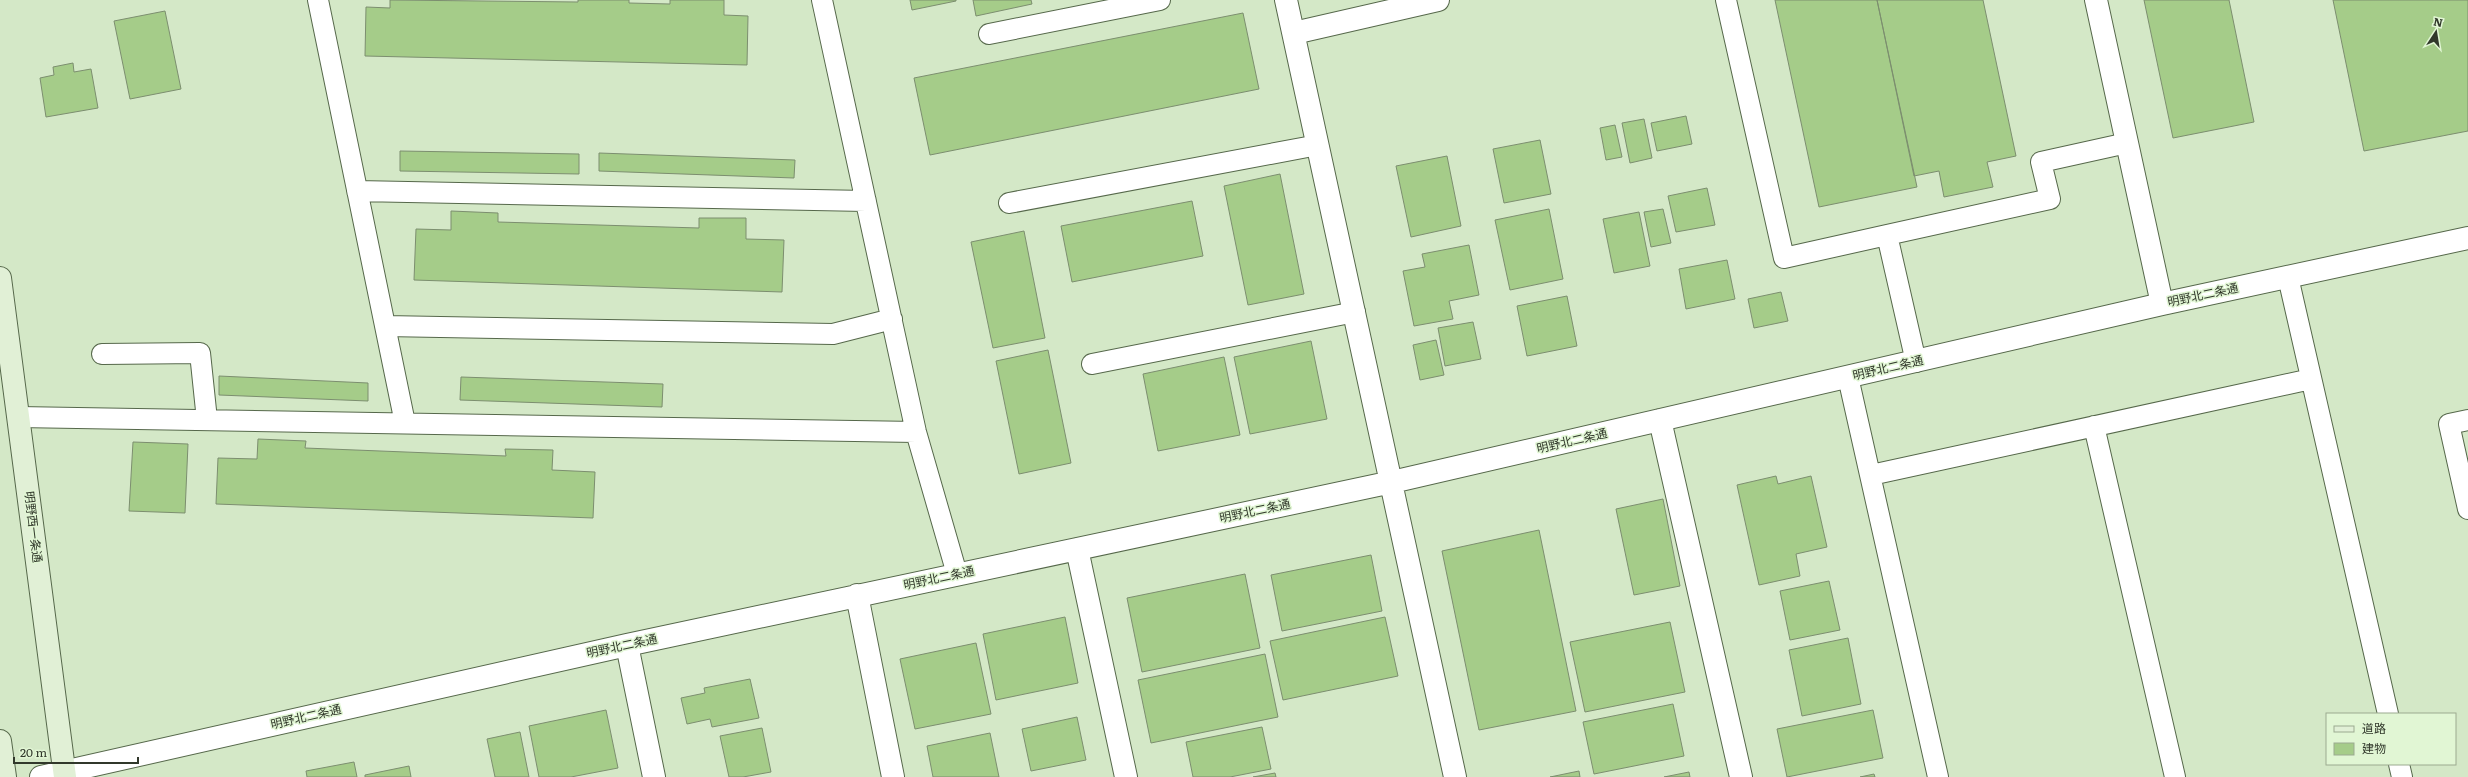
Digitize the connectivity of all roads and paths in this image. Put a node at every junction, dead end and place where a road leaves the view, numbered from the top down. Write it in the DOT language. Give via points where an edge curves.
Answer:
graph roads {
  1 [pos="318,0"];
  2 [pos="822,0"];
  3 [pos="1160,0"];
  4 [pos="1286,0"];
  5 [pos="1438,0"];
  6 [pos="1726,0"];
  7 [pos="2096,0"];
  8 [pos="1294,33"];
  9 [pos="989,34"];
  10 [pos="2127,143"];
  11 [pos="1318,145"];
  12 [pos="357,191"];
  13 [pos="866,201"];
  14 [pos="1009,203"];
  15 [pos="1887,235"];
  16 [pos="2468,238"];
  17 [pos="2288,277"];
  18 [pos="0,278"];
  19 [pos="2162,304"];
  20 [pos="1355,312"];
  21 [pos="892,319"];
  22 [pos="385,326"];
  23 [pos="102,354"];
  24 [pos="1916,362"];
  25 [pos="1092,364"];
  26 [pos="1848,377"];
  27 [pos="2311,379"];
  28 [pos="18,417"];
  29 [pos="207,420"];
  30 [pos="1660,420"];
  31 [pos="2468,420"];
  32 [pos="404,423"];
  33 [pos="2094,426"];
  34 [pos="916,432"];
  35 [pos="1870,475"];
  36 [pos="1392,482"];
  37 [pos="2468,508"];
  38 [pos="1077,549"];
  39 [pos="957,574"];
  40 [pos="857,595"];
  41 [pos="627,645"];
  42 [pos="2388,713"];
  43 [pos="0,741"];
  44 [pos="2399,765"];
  45 [pos="65,774"];
  46 [pos="5,777"];
  47 [pos="41,777"];
  48 [pos="654,777"];
  49 [pos="893,777"];
  50 [pos="1126,777"];
  51 [pos="1455,777"];
  52 [pos="1741,777"];
  53 [pos="1938,777"];
  54 [pos="2175,777"];
  55 [pos="2402,777"];
  1 -- 12 [label="lane"];
  2 -- 13 [label="lane"];
  3 -- 9 [label="lane"];
  4 -- 8 [label="street"];
  5 -- 8 [label="street"];
  6 -- 15 [label="lane" via="1784,258"];
  7 -- 10 [label="street"];
  8 -- 11 [label="street"];
  10 -- 15 [label="lane" via="2041,162 2050,199"];
  10 -- 19 [label="street"];
  11 -- 14 [label="lane"];
  11 -- 20 [label="street"];
  12 -- 13 [label="lane"];
  12 -- 22 [label="lane"];
  13 -- 21 [label="lane"];
  15 -- 24 [label="lane"];
  16 -- 17 [label="street, 明野北二条通"];
  17 -- 19 [label="street, 明野北二条通"];
  17 -- 27 [label="lane"];
  18 -- 28 [label="street, 明野西一条通"];
  19 -- 24 [label="street, 明野北二条通"];
  20 -- 25 [label="lane"];
  20 -- 36 [label="street"];
  21 -- 22 [label="lane" via="833,334"];
  21 -- 34 [label="lane"];
  22 -- 32 [label="lane"];
  23 -- 29 [label="lane" via="200,353"];
  24 -- 26 [label="street, 明野北二条通"];
  26 -- 30 [label="street, 明野北二条通"];
  26 -- 35 [label="lane"];
  27 -- 33 [label="lane"];
  27 -- 42 [label="lane"];
  28 -- 29 [label="lane"];
  28 -- 45 [label="street, 明野西一条通"];
  29 -- 32 [label="lane"];
  30 -- 36 [label="street, 明野北二条通"];
  30 -- 52 [label="street"];
  31 -- 37 [label="lane" via="2449,424"];
  32 -- 34 [label="lane"];
  33 -- 35 [label="lane"];
  33 -- 54 [label="lane"];
  34 -- 39 [label="lane"];
  35 -- 53 [label="lane"];
  36 -- 38 [label="street, 明野北二条通"];
  36 -- 51 [label="street"];
  38 -- 39 [label="street, 明野北二条通"];
  38 -- 50 [label="street"];
  39 -- 40 [label="street, 明野北二条通"];
  40 -- 41 [label="street, 明野北二条通"];
  40 -- 49 [label="street"];
  41 -- 45 [label="street, 明野北二条通"];
  41 -- 48 [label="street"];
  43 -- 46 [label="street"];
  44 -- 55 [label="lane"];
  45 -- 47 [label="street, 明野北二条通"];
}
